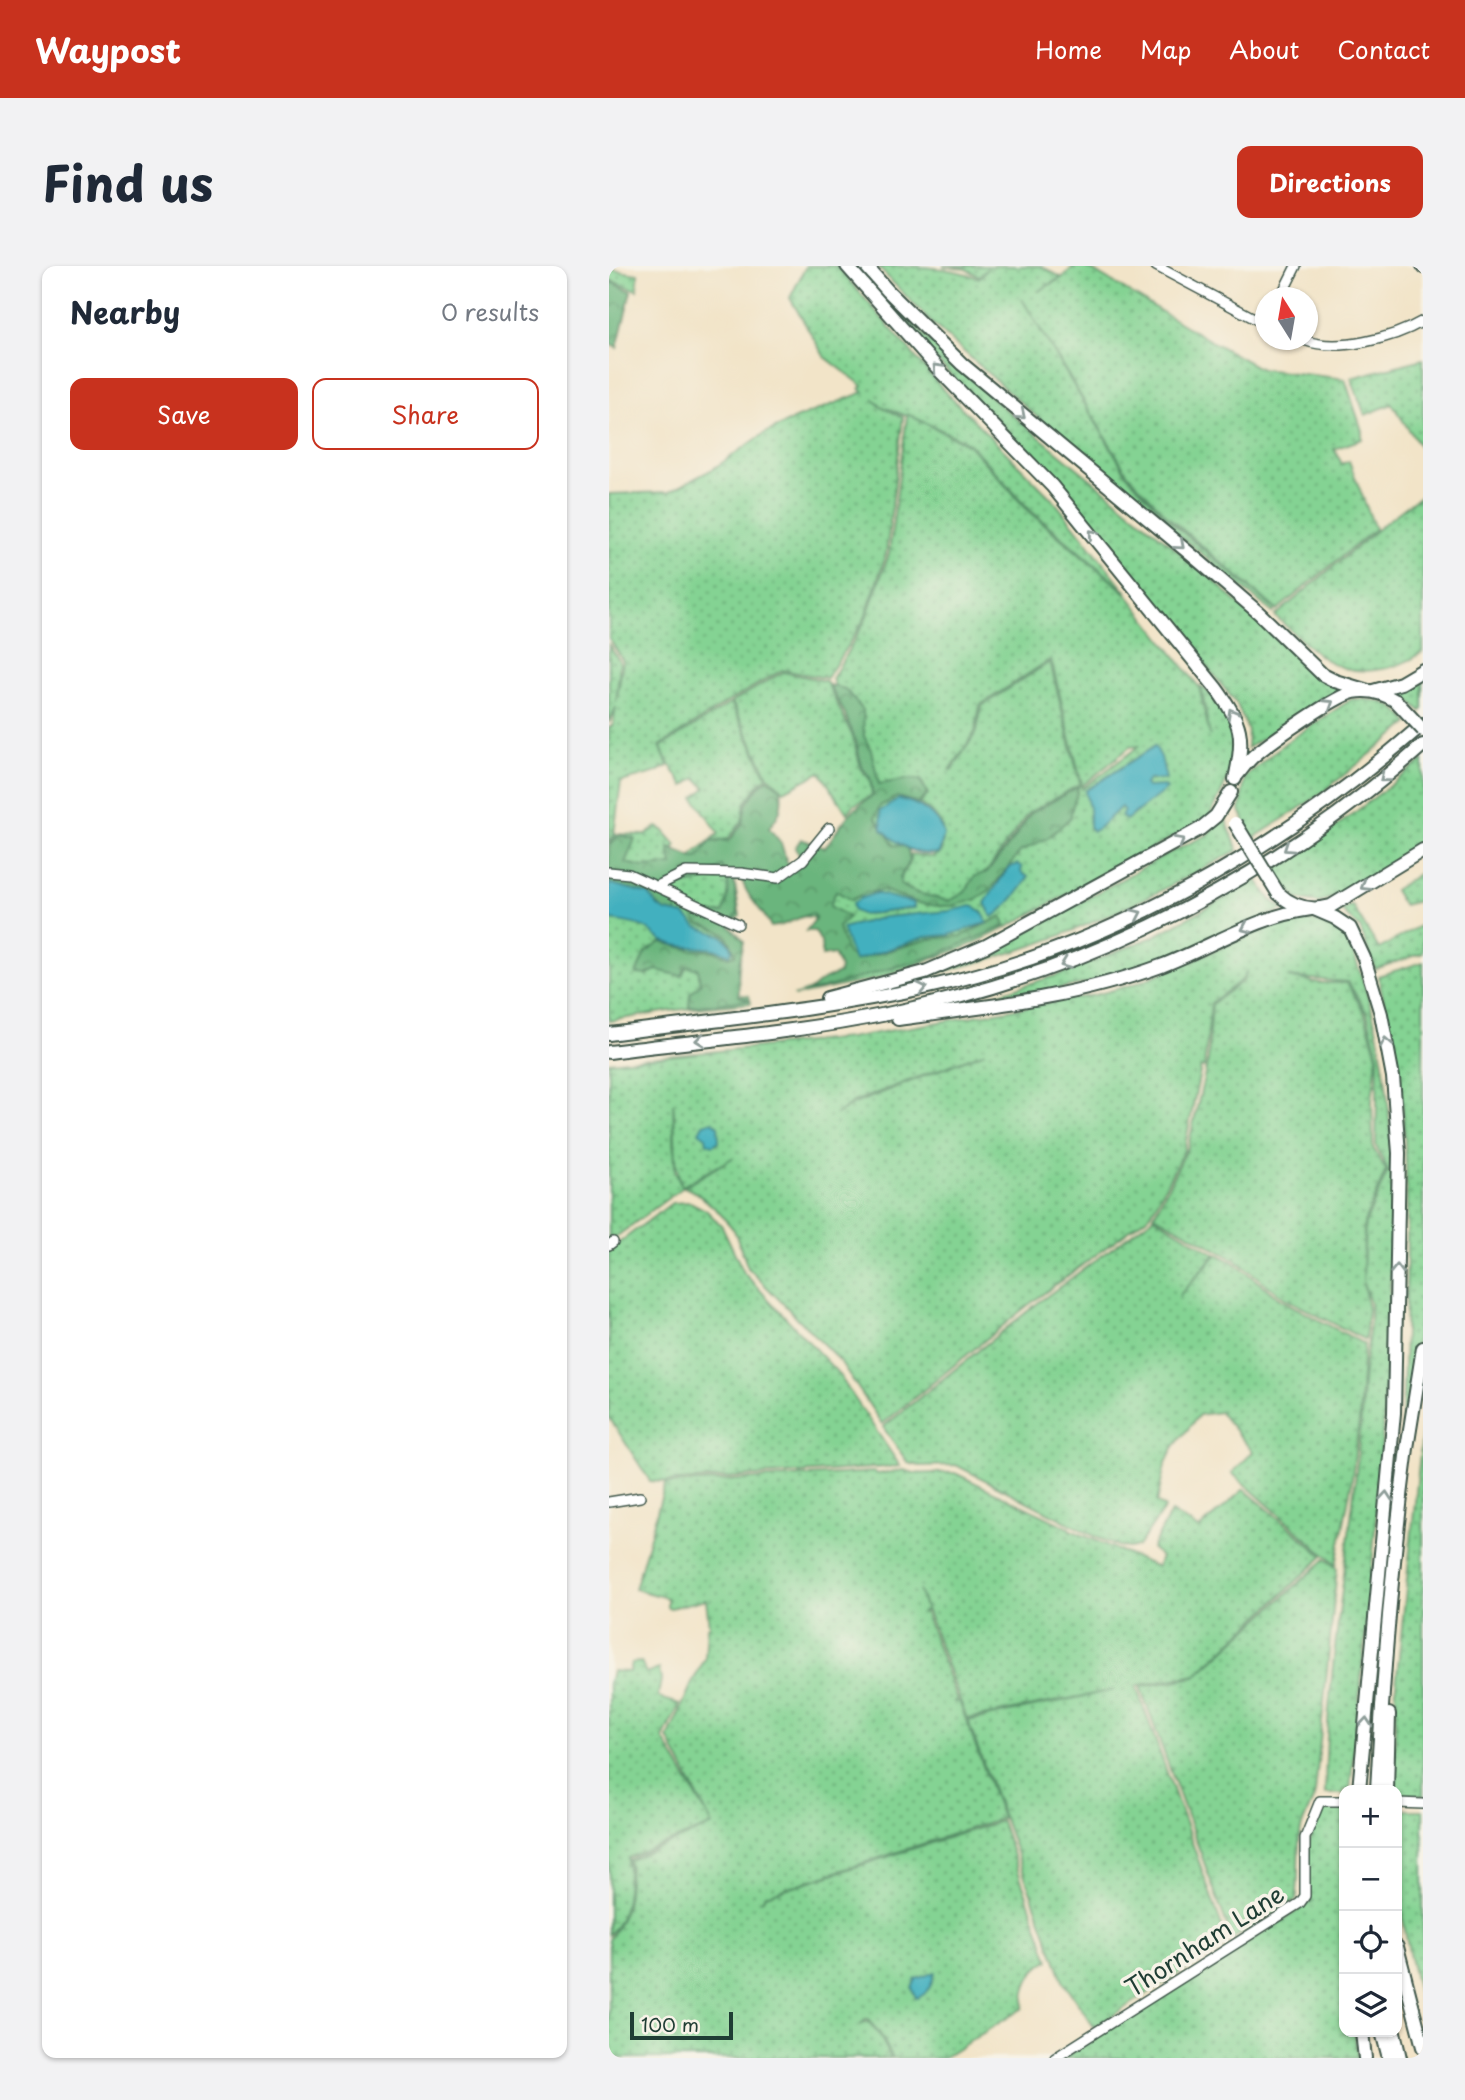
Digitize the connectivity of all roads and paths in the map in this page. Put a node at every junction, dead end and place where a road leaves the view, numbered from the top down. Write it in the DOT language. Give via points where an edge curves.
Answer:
graph roads {
  1 [pos="847,266"];
  2 [pos="866,266"];
  3 [pos="1156,266"];
  4 [pos="1296,266"];
  5 [pos="1286,287"];
  6 [pos="1255,319"];
  7 [pos="1423,321"];
  8 [pos="1318,343"];
  9 [pos="1423,670"];
  10 [pos="1370,691"];
  11 [pos="1423,723"];
  12 [pos="1423,730"];
  13 [pos="1423,745"];
  14 [pos="1235,779"];
  15 [pos="1231,792"];
  16 [pos="829,828"];
  17 [pos="1423,850"];
  18 [pos="609,873"];
  19 [pos="657,886"];
  20 [pos="1312,909"];
  21 [pos="738,924"];
  22 [pos="686,1024"];
  23 [pos="768,1033"];
  24 [pos="609,1034"];
  25 [pos="609,1052"];
  26 [pos="1423,1348"];
  27 [pos="1413,1416"];
  28 [pos="640,1497"];
  29 [pos="609,1502"];
  30 [pos="1359,1785"];
  31 [pos="1377,1785"];
  32 [pos="1387,1785"];
  33 [pos="1339,1801"];
  34 [pos="1402,1803"];
  35 [pos="1423,1804"];
  36 [pos="1402,1966"];
  37 [pos="1363,2037"];
  38 [pos="1384,2037"];
  39 [pos="1395,2037"];
  40 [pos="1423,2047"];
  41 [pos="1055,2058"];
  42 [pos="1365,2058"];
  43 [pos="1389,2058"];
  44 [pos="1400,2058"];
  14 -- 1 [label="highway, one-way" via="1240,728 1216,688 1052,486"];
  2 -- 10 [label="highway, one-way" via="962,364 1239,596 1323,675"];
  3 -- 6 [label="street"];
  4 -- 5 [label="street"];
  7 -- 8 [label="street" via="1361,344"];
  9 -- 10 [label="highway" via="1401,683"];
  10 -- 12 [label="highway, bridge" via="1396,701"];
  14 -- 10 [label="highway, one-way" via="1254,755 1327,706 1347,694"];
  22 -- 11 [label="highway, one-way" via="930,986 1034,957 1112,926 1270,841 1334,797"];
  13 -- 23 [label="highway, one-way" via="1344,809 1246,877 1116,943 1057,967 946,1001"];
  14 -- 15 [label="highway"];
  15 -- 20 [label="highway, bridge" via="1235,823 1277,892"];
  22 -- 15 [label="highway, one-way" via="861,990 946,963 1023,927 1200,829 1216,816"];
  16 -- 19 [label="street" via="803,860 778,878 686,872"];
  17 -- 20 [label="highway, one-way" via="1338,904"];
  18 -- 19 [label="street" via="629,874"];
  19 -- 21 [label="street"];
  20 -- 23 [label="highway, one-way" via="1273,916 1161,966 1085,989 975,1009"];
  30 -- 20 [label="highway, one-way" via="1394,1413 1399,1153 1393,1077 1364,958 1350,928"];
  22 -- 24 [label="highway"];
  23 -- 25 [label="highway, one-way"];
  26 -- 27 [label="highway"];
  27 -- 31 [label="highway" via="1395,1552"];
  27 -- 32 [label="highway" via="1390,1683"];
  28 -- 29 [label="street"];
  33 -- 41 [label="street, Thornham Lane" via="1320,1801 1305,1838 1305,1896 1300,1903"];
  34 -- 35 [label="street"];
  36 -- 40 [label="highway"];
  37 -- 42 [label="highway"];
  38 -- 43 [label="highway"];
  39 -- 44 [label="highway"];
}
